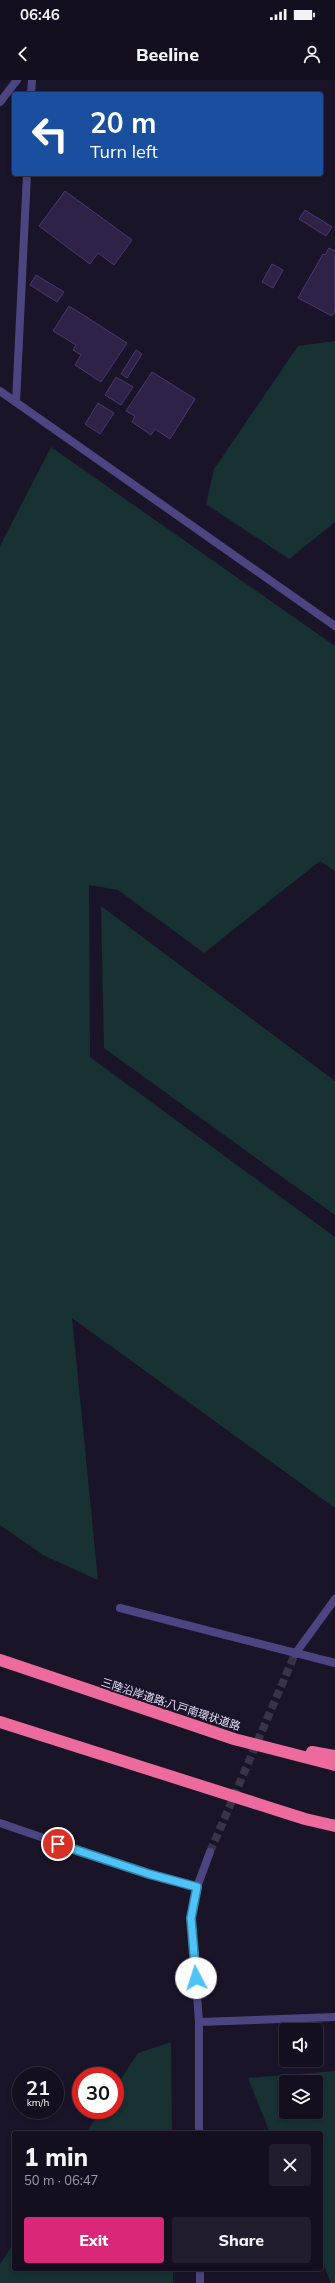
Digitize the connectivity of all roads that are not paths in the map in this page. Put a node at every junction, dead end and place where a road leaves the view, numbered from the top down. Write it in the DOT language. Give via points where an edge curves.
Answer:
graph roads {
  1 [pos="17,80"];
  2 [pos="32,80"];
  3 [pos="31,92"];
  4 [pos="0,102"];
  5 [pos="27,176"];
  6 [pos="0,391"];
  7 [pos="16,402"];
  8 [pos="335,626"];
  9 [pos="335,1599"];
  10 [pos="120,1608"];
  11 [pos="295,1654"];
  12 [pos="0,1660"];
  13 [pos="335,1663"];
  14 [pos="0,1722"];
  15 [pos="234,1739"];
  16 [pos="335,1756"];
  17 [pos="335,1766"];
  18 [pos="0,1823"];
  19 [pos="335,1826"];
  20 [pos="210,1852"];
  21 [pos="197,1887"];
  22 [pos="335,2017"];
  23 [pos="199,2022"];
  24 [pos="200,2131"];
  25 [pos="200,2271"];
  26 [pos="200,2283"];
  1 -- 4 [label="street"];
  2 -- 3 [label="street"];
  5 -- 7 [label="street"];
  6 -- 7 [label="street"];
  7 -- 8 [label="street"];
  9 -- 11 [label="street"];
  10 -- 11 [label="street"];
  11 -- 13 [label="street"];
  12 -- 15 [label="highway, 三陸沿岸道路;八戸南環状道路"];
  14 -- 19 [label="highway" via="305,1820"];
  15 -- 16 [label="highway"];
  15 -- 17 [label="highway, 三陸沿岸道路;八戸南環状道路"];
  18 -- 21 [label="street" via="149,1874"];
  20 -- 21 [label="street"];
  21 -- 23 [label="street" via="191,1918"];
  22 -- 23 [label="street"];
  23 -- 24 [label="street"];
  25 -- 26 [label="street"];
}
